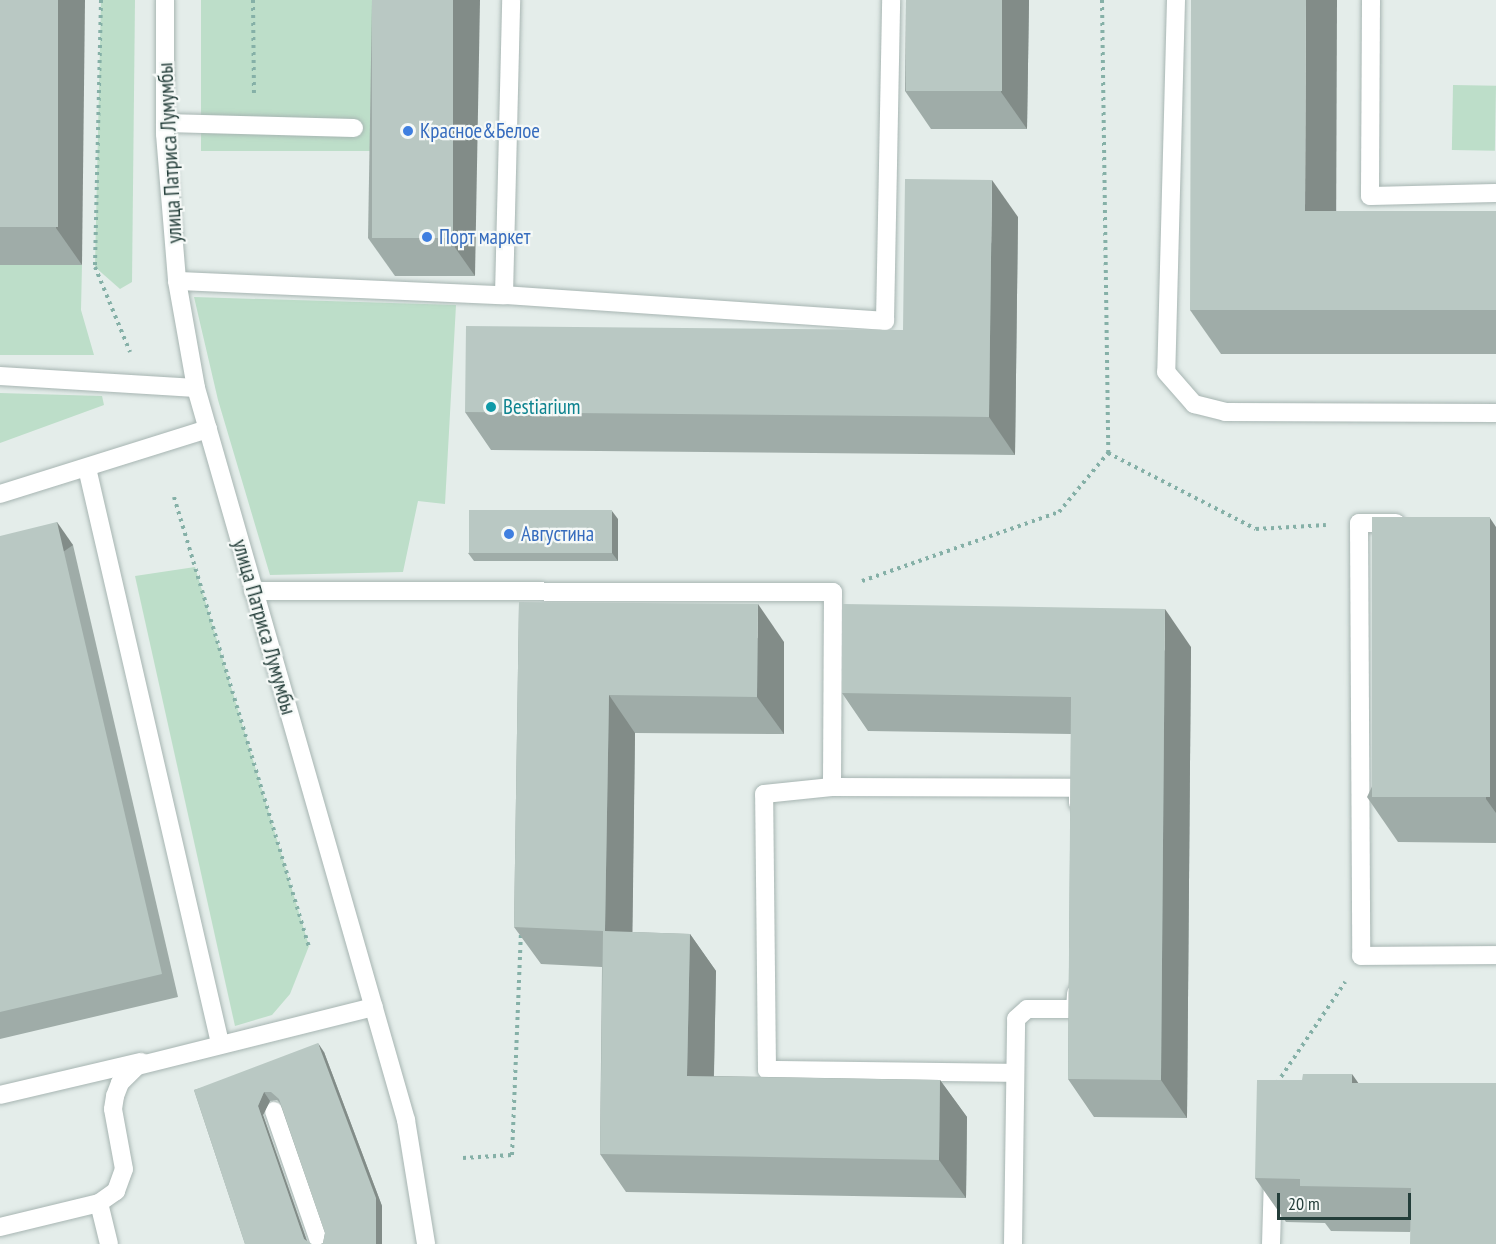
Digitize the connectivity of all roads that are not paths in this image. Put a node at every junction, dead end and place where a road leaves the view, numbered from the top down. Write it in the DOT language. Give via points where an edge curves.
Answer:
graph roads {
  1 [pos="165,0"];
  2 [pos="512,0"];
  3 [pos="891,0"];
  4 [pos="1176,0"];
  5 [pos="1371,0"];
  6 [pos="165,123"];
  7 [pos="354,128"];
  8 [pos="1496,193"];
  9 [pos="177,281"];
  10 [pos="504,295"];
  11 [pos="0,376"];
  12 [pos="196,388"];
  13 [pos="1496,413"];
  14 [pos="208,429"];
  15 [pos="87,468"];
  16 [pos="0,495"];
  17 [pos="1416,523"];
  18 [pos="254,591"];
  19 [pos="832,787"];
  20 [pos="1077,822"];
  21 [pos="1496,955"];
  22 [pos="1076,974"];
  23 [pos="374,1007"];
  24 [pos="220,1043"];
  25 [pos="154,1059"];
  26 [pos="1015,1073"];
  27 [pos="0,1095"];
  28 [pos="274,1111"];
  29 [pos="1274,1153"];
  30 [pos="99,1203"];
  31 [pos="0,1227"];
  32 [pos="109,1244"];
  33 [pos="320,1244"];
  34 [pos="426,1244"];
  35 [pos="1012,1244"];
  36 [pos="1271,1244"];
  1 -- 6 [label="street, улица Патриса Лумумбы"];
  2 -- 10 [label="street"];
  3 -- 10 [label="street" via="885,321"];
  4 -- 13 [label="street" via="1166,372 1194,404 1225,412"];
  5 -- 8 [label="street" via="1370,196"];
  6 -- 7 [label="street"];
  6 -- 9 [label="street, улица Патриса Лумумбы"];
  9 -- 10 [label="street"];
  9 -- 12 [label="street, улица Патриса Лумумбы"];
  11 -- 12 [label="street"];
  12 -- 14 [label="street, улица Патриса Лумумбы"];
  14 -- 15 [label="street"];
  14 -- 18 [label="street, улица Патриса Лумумбы"];
  15 -- 16 [label="street"];
  15 -- 24 [label="street"];
  17 -- 21 [label="street" via="1359,523 1361,956"];
  18 -- 19 [label="street" via="833,592"];
  18 -- 23 [label="street, улица Патриса Лумумбы"];
  19 -- 20 [label="street" via="1078,788"];
  19 -- 26 [label="street" via="764,794 766,1070"];
  22 -- 26 [label="street" via="1075,1009 1027,1009 1016,1019"];
  23 -- 24 [label="street"];
  23 -- 34 [label="street, улица Патриса Лумумбы" via="406,1120"];
  24 -- 25 [label="street"];
  25 -- 27 [label="street"];
  25 -- 30 [label="street" via="128,1073 115,1096 113,1108 124,1169 116,1191"];
  26 -- 35 [label="street"];
  28 -- 33 [label="street"];
  29 -- 36 [label="street"];
  30 -- 31 [label="street"];
  30 -- 32 [label="street"];
}
